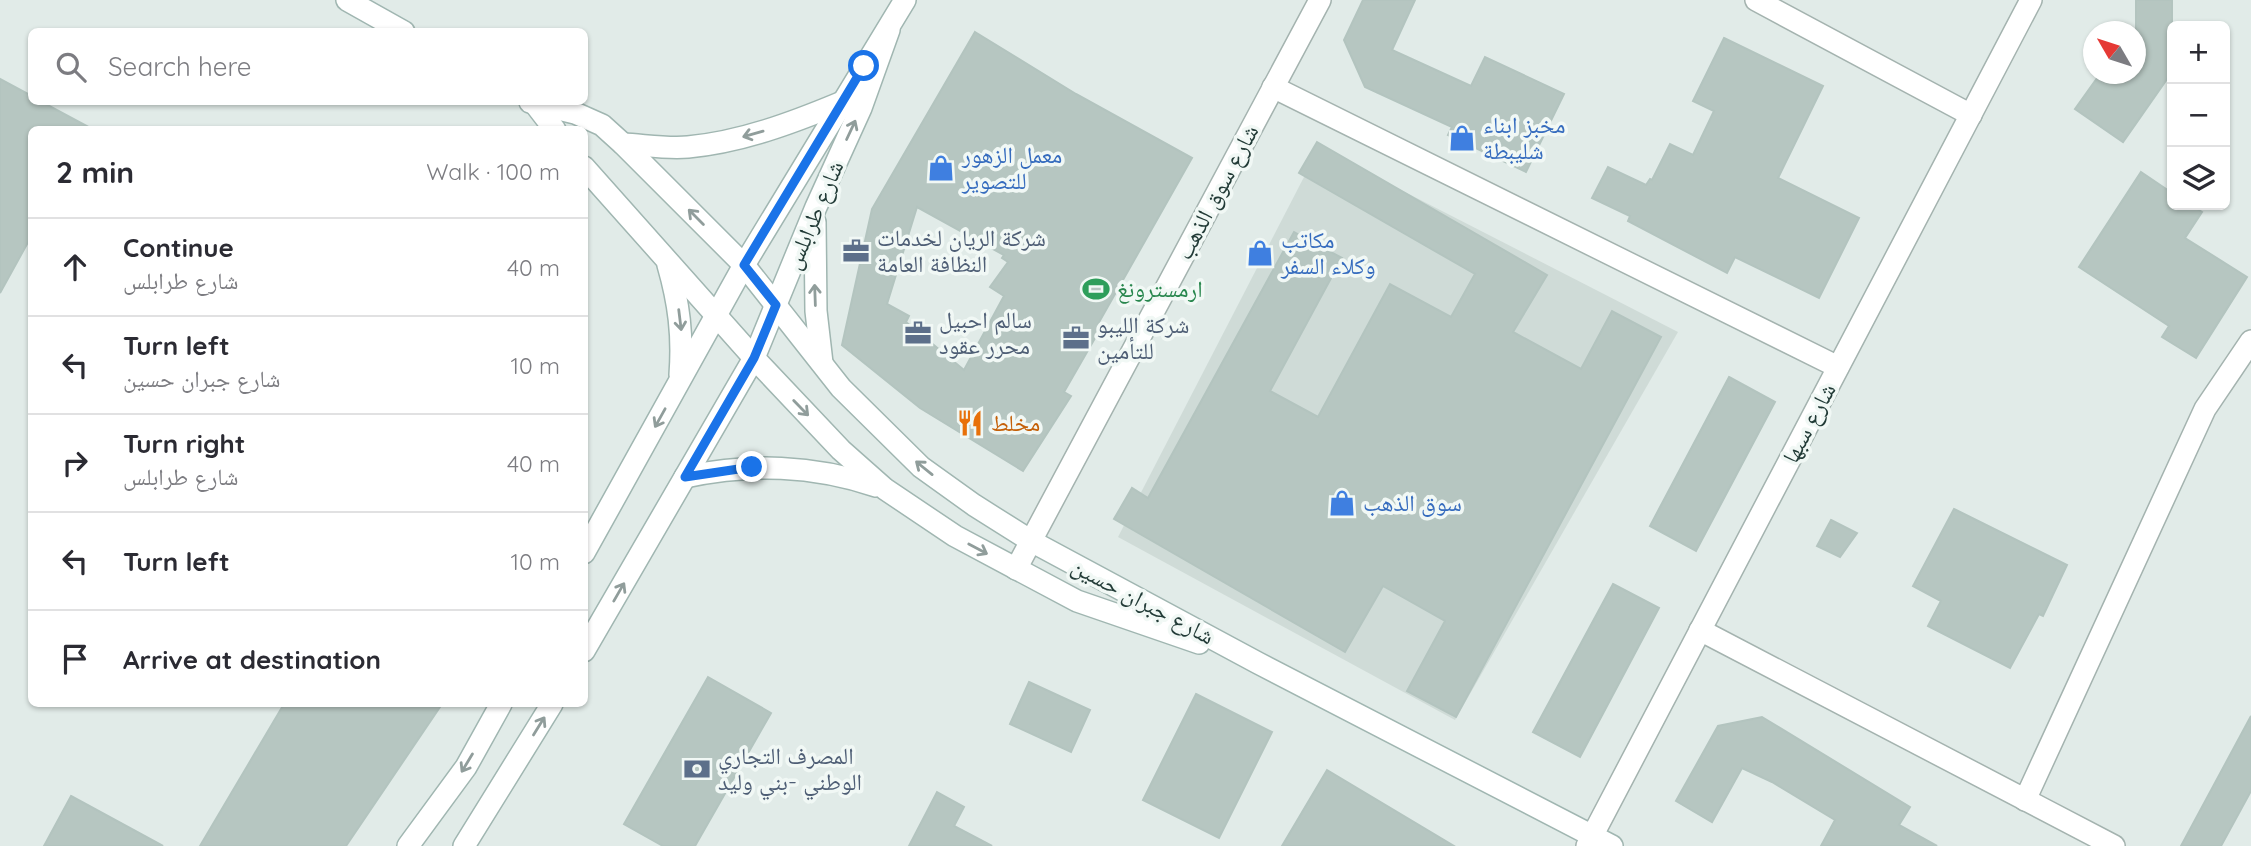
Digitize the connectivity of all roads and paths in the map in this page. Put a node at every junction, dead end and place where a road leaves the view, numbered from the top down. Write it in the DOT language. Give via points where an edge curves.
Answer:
graph roads {
  1 [pos="347,0"];
  2 [pos="905,0"];
  3 [pos="1320,0"];
  4 [pos="1756,0"];
  5 [pos="2031,0"];
  6 [pos="397,28"];
  7 [pos="889,30"];
  8 [pos="1273,87"];
  9 [pos="841,103"];
  10 [pos="534,105"];
  11 [pos="539,105"];
  12 [pos="1971,115"];
  13 [pos="552,126"];
  14 [pos="623,144"];
  15 [pos="588,172"];
  16 [pos="816,207"];
  17 [pos="666,260"];
  18 [pos="744,265"];
  19 [pos="776,305"];
  20 [pos="717,316"];
  21 [pos="2251,341"];
  22 [pos="754,358"];
  23 [pos="822,363"];
  24 [pos="1838,367"];
  25 [pos="680,382"];
  26 [pos="685,477"];
  27 [pos="885,489"];
  28 [pos="1031,541"];
  29 [pos="588,546"];
  30 [pos="1016,569"];
  31 [pos="1700,630"];
  32 [pos="588,644"];
  33 [pos="1258,663"];
  34 [pos="499,707"];
  35 [pos="550,707"];
  36 [pos="2025,800"];
  37 [pos="1590,841"];
  38 [pos="408,846"];
  39 [pos="464,846"];
  40 [pos="1612,846"];
  41 [pos="2114,846"];
  1 -- 6 [label="main road"];
  2 -- 7 [label="main road, شارع طرابلس"];
  3 -- 8 [label="main road, شارع سوق الذهب"];
  4 -- 12 [label="main road"];
  5 -- 12 [label="main road, شارع سبها"];
  7 -- 9 [label="main road, شارع طرابلس"];
  16 -- 7 [label="main road, شارع طرابلس, one-way" via="861,108"];
  8 -- 24 [label="main road"];
  8 -- 28 [label="main road, شارع سوق الذهب"];
  9 -- 14 [label="main road, one-way" via="739,138 687,147"];
  9 -- 18 [label="main road, شارع طرابلس"];
  10 -- 13 [label="main road"];
  11 -- 14 [label="main road, شارع جبران حسين" via="593,121"];
  12 -- 24 [label="main road, شارع سبها"];
  18 -- 14 [label="main road, شارع جبران حسين, one-way"];
  15 -- 17 [label="main road"];
  16 -- 19 [label="main road, شارع طرابلس"];
  23 -- 16 [label="main road, one-way" via="814,259"];
  17 -- 20 [label="main road"];
  17 -- 25 [label="main road, one-way" via="678,300 683,341"];
  18 -- 19 [label="main road, شارع جبران حسين"];
  18 -- 20 [label="main road, شارع طرابلس"];
  19 -- 22 [label="main road, شارع طرابلس"];
  19 -- 23 [label="main road, شارع جبران حسين"];
  20 -- 22 [label="main road"];
  20 -- 25 [label="main road, شارع طرابلس"];
  21 -- 36 [label="main road" via="2205,409"];
  22 -- 26 [label="main road, شارع طرابلس"];
  22 -- 27 [label="main road, one-way" via="841,450"];
  28 -- 23 [label="main road, شارع جبران حسين, one-way" via="920,467"];
  24 -- 31 [label="main road, شارع سبها"];
  25 -- 29 [label="main road, شارع طرابلس, one-way"];
  26 -- 27 [label="main road" via="730,469 786,467"];
  32 -- 26 [label="main road, شارع طرابلس, one-way"];
  27 -- 30 [label="main road, one-way" via="955,536"];
  28 -- 30 [label="main road, شارع سوق الذهب"];
  28 -- 33 [label="main road, شارع جبران حسين"];
  30 -- 33 [label="main road" via="1077,601"];
  31 -- 36 [label="main road"];
  31 -- 37 [label="main road, شارع سبها"];
  33 -- 37 [label="main road, شارع جبران حسين"];
  34 -- 38 [label="main road, one-way" via="466,767"];
  39 -- 35 [label="main road, one-way"];
  36 -- 41 [label="main road"];
  37 -- 40 [label="main road, شارع جبران حسين"];
}
